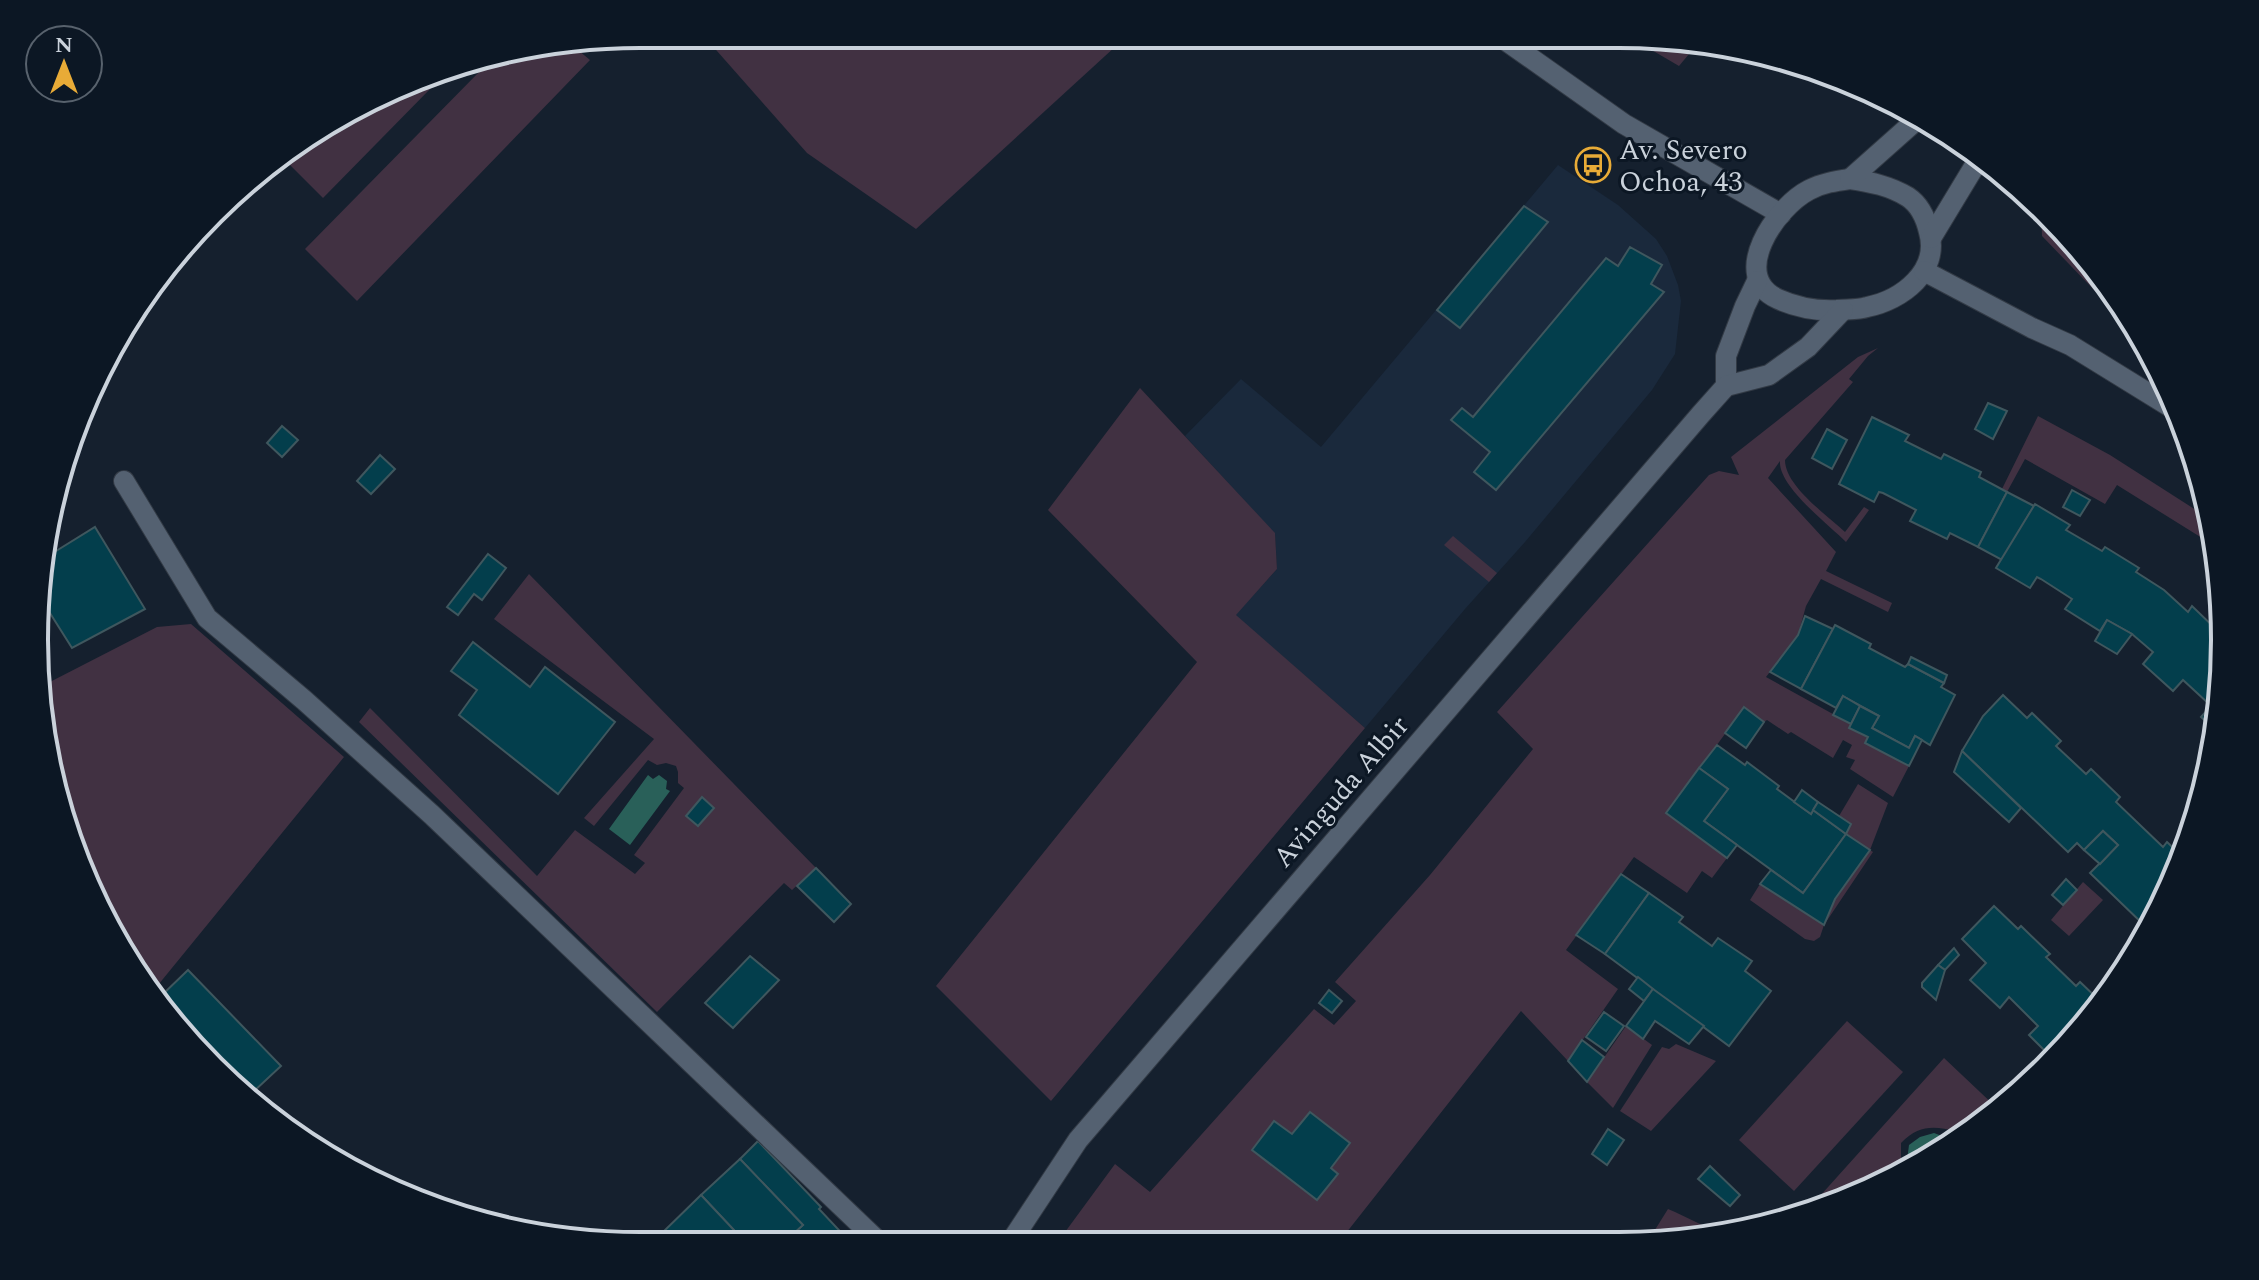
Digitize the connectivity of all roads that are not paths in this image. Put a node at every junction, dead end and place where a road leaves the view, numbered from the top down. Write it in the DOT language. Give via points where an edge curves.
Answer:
graph roads {
  1 [pos="1516,48"];
  2 [pos="1911,125"];
  3 [pos="1974,167"];
  4 [pos="1850,179"];
  5 [pos="1781,214"];
  6 [pos="1931,238"];
  7 [pos="1924,271"];
  8 [pos="1757,281"];
  9 [pos="1843,310"];
  10 [pos="1726,386"];
  11 [pos="2160,401"];
  12 [pos="124,481"];
  13 [pos="868,1232"];
  14 [pos="1017,1232"];
  1 -- 5 [label="street" via="1624,124"];
  2 -- 4 [label="street"];
  3 -- 6 [label="street"];
  4 -- 5 [label="street" via="1807,191"];
  4 -- 6 [label="street" via="1873,182 1911,199 1925,217"];
  5 -- 8 [label="street" via="1759,251"];
  6 -- 7 [label="street" via="1931,258"];
  7 -- 9 [label="street" via="1908,290 1888,301"];
  7 -- 11 [label="street" via="2070,345"];
  8 -- 9 [label="street" via="1768,295 1795,307"];
  8 -- 10 [label="street" via="1726,356"];
  9 -- 10 [label="street" via="1808,347 1769,375"];
  10 -- 14 [label="street, Avinguda Albir" via="1078,1140"];
  12 -- 13 [label="street" via="207,618 432,815"];
}
